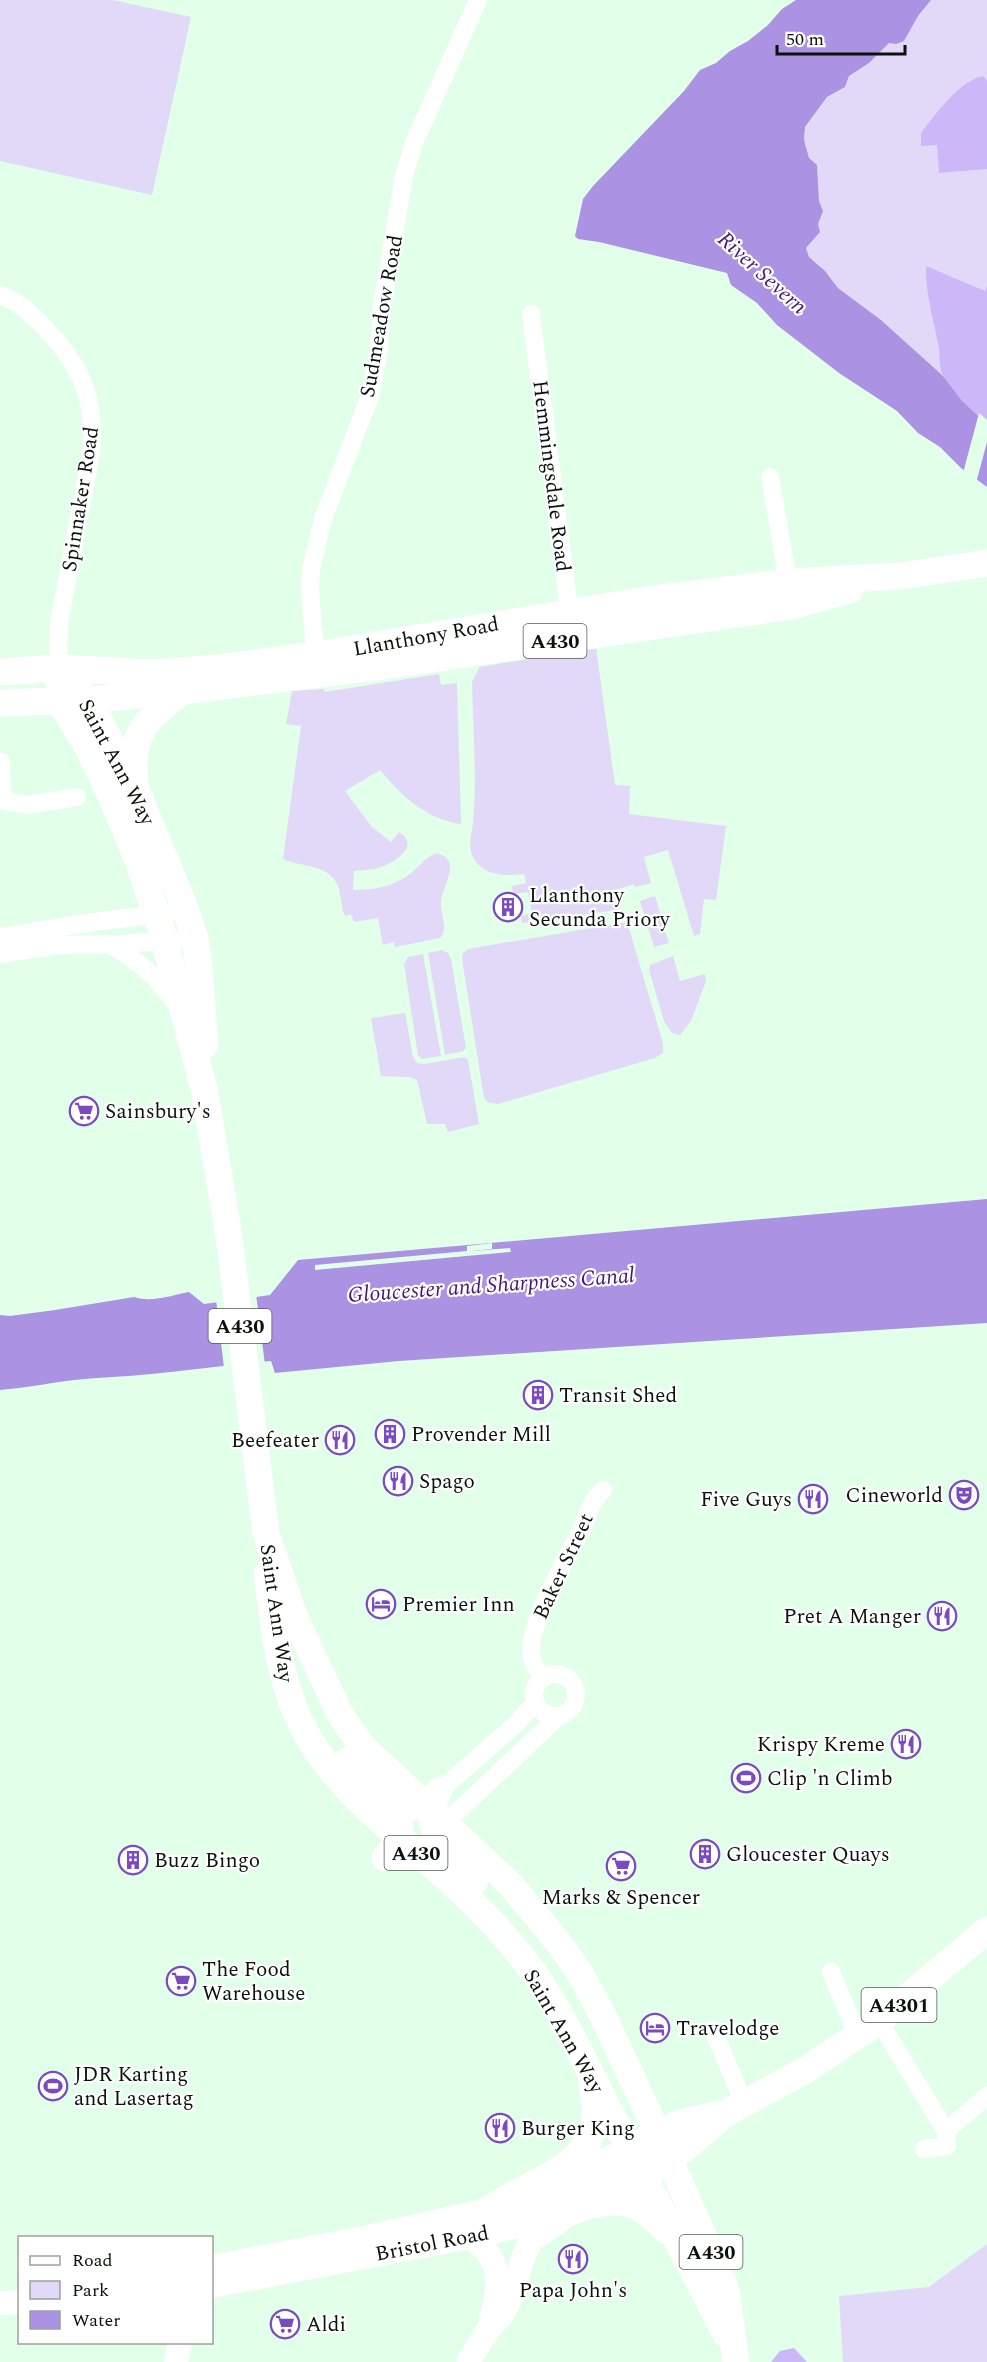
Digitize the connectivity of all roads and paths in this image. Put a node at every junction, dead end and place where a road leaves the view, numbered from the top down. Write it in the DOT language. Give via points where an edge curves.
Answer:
graph roads {
  1 [pos="478,0"];
  2 [pos="0,295"];
  3 [pos="531,314"];
  4 [pos="770,477"];
  5 [pos="987,563"];
  6 [pos="790,594"];
  7 [pos="571,625"];
  8 [pos="316,665"];
  9 [pos="0,672"];
  10 [pos="0,688"];
  11 [pos="68,689"];
  12 [pos="183,691"];
  13 [pos="0,703"];
  14 [pos="1,762"];
  15 [pos="135,787"];
  16 [pos="77,797"];
  17 [pos="1,800"];
  18 [pos="186,911"];
  19 [pos="156,915"];
  20 [pos="0,937"];
  21 [pos="195,938"];
  22 [pos="165,941"];
  23 [pos="109,944"];
  24 [pos="0,954"];
  25 [pos="187,1019"];
  26 [pos="204,1088"];
  27 [pos="603,1490"];
  28 [pos="266,1533"];
  29 [pos="277,1564"];
  30 [pos="543,1678"];
  31 [pos="536,1702"];
  32 [pos="559,1716"];
  33 [pos="435,1812"];
  34 [pos="397,1839"];
  35 [pos="987,1930"];
  36 [pos="831,1972"];
  37 [pos="868,2028"];
  38 [pos="713,2030"];
  39 [pos="585,2064"];
  40 [pos="987,2096"];
  41 [pos="736,2107"];
  42 [pos="946,2131"];
  43 [pos="658,2134"];
  44 [pos="924,2149"];
  45 [pos="669,2158"];
  46 [pos="636,2162"];
  47 [pos="593,2205"];
  48 [pos="486,2210"];
  49 [pos="568,2215"];
  50 [pos="470,2237"];
  51 [pos="679,2243"];
  52 [pos="213,2267"];
  53 [pos="213,2286"];
  54 [pos="18,2302"];
  55 [pos="0,2303"];
  56 [pos="488,2330"];
  57 [pos="167,2344"];
  58 [pos="180,2344"];
  59 [pos="735,2356"];
  60 [pos="169,2362"];
  61 [pos="176,2362"];
  62 [pos="468,2362"];
  1 -- 8 [label="street, Sudmeadow Road" via="414,143 404,176 370,396 323,519 311,570"];
  2 -- 11 [label="street, Spinnaker Road" via="36,319 62,345 76,365 92,408 91,454 59,623"];
  3 -- 7 [label="street, Hemmingsdale Road"];
  4 -- 6 [label="street"];
  5 -- 6 [label="main road, Llanthony Road / A430"];
  6 -- 7 [label="main road, Llanthony Road / A430"];
  7 -- 8 [label="main road, Llanthony Road / A430"];
  8 -- 11 [label="main road, Llanthony Road" via="125,673"];
  8 -- 12 [label="main road, Llanthony Road / A430"];
  9 -- 11 [label="main road"];
  10 -- 11 [label="main road"];
  11 -- 12 [label="main road, A430"];
  11 -- 13 [label="main road, A430"];
  11 -- 15 [label="main road, Saint Ann Way"];
  11 -- 19 [label="main road, Saint Ann Way / A430" via="81,735 137,858"];
  12 -- 15 [label="main road" via="139,732 133,765"];
  14 -- 17 [label="street"];
  15 -- 18 [label="main road, Saint Ann Way"];
  16 -- 17 [label="street" via="27,805"];
  18 -- 19 [label="street"];
  18 -- 21 [label="main road, Saint Ann Way"];
  19 -- 20 [label="street"];
  19 -- 22 [label="main road, Saint Ann Way / A430"];
  21 -- 22 [label="street"];
  21 -- 26 [label="main road, Saint Ann Way" via="204,1006"];
  22 -- 23 [label="street"];
  22 -- 25 [label="main road, Saint Ann Way / A430"];
  23 -- 24 [label="street" via="61,945"];
  23 -- 25 [label="street" via="155,977"];
  25 -- 26 [label="main road, Saint Ann Way / A430"];
  26 -- 28 [label="main road, Saint Ann Way / A430" via="229,1236"];
  27 -- 30 [label="street, Baker Street" via="589,1509 531,1637 531,1659"];
  28 -- 29 [label="main road, Saint Ann Way / A430"];
  28 -- 34 [label="main road, Saint Ann Way / A430" via="263,1540 279,1654 298,1716 326,1764"];
  29 -- 33 [label="main road, Saint Ann Way / A430" via="294,1616 340,1714 362,1746"];
  29 -- 34 [label="main road" via="291,1638 311,1701 342,1755 395,1810"];
  30 -- 31 [label="street" via="535,1691"];
  30 -- 32 [label="street" via="562,1675 576,1690 572,1708"];
  31 -- 32 [label="street" via="545,1713"];
  31 -- 33 [label="street"];
  32 -- 33 [label="street"];
  33 -- 34 [label="street"];
  33 -- 34 [label="street"];
  33 -- 39 [label="main road" via="442,1848 503,1910 545,1966 563,2001"];
  33 -- 43 [label="main road, Saint Ann Way / A430" via="512,1886 562,1947 603,2016"];
  34 -- 39 [label="main road, Saint Ann Way / A430" via="449,1880 508,1941 541,1984"];
  35 -- 37 [label="main road, A4301"];
  36 -- 37 [label="street"];
  37 -- 41 [label="main road, A4301" via="804,2072"];
  37 -- 42 [label="street"];
  38 -- 41 [label="street"];
  39 -- 46 [label="main road, Saint Ann Way / A430"];
  39 -- 48 [label="main road" via="596,2111 590,2140 572,2161"];
  40 -- 42 [label="street"];
  41 -- 43 [label="main road, A4301"];
  41 -- 45 [label="main road, A4301"];
  42 -- 44 [label="street" via="947,2146"];
  43 -- 45 [label="main road, A430"];
  43 -- 46 [label="main road, A4301"];
  45 -- 46 [label="main road, A4301"];
  45 -- 59 [label="main road, A430" via="727,2295"];
  46 -- 47 [label="main road, Bristol Road"];
  46 -- 48 [label="main road" via="513,2211"];
  46 -- 51 [label="main road, A430"];
  47 -- 49 [label="main road, Bristol Road"];
  47 -- 51 [label="main road" via="628,2202 641,2208"];
  48 -- 52 [label="main road, Bristol Road"];
  49 -- 50 [label="main road, Bristol Road"];
  49 -- 56 [label="main road" via="531,2241 512,2296"];
  50 -- 53 [label="main road, Bristol Road"];
  50 -- 56 [label="main road" via="494,2259 497,2268"];
  51 -- 59 [label="main road, A430"];
  54 -- 55 [label="main road"];
  56 -- 62 [label="main road"];
  57 -- 60 [label="main road"];
  58 -- 61 [label="main road"];
}
